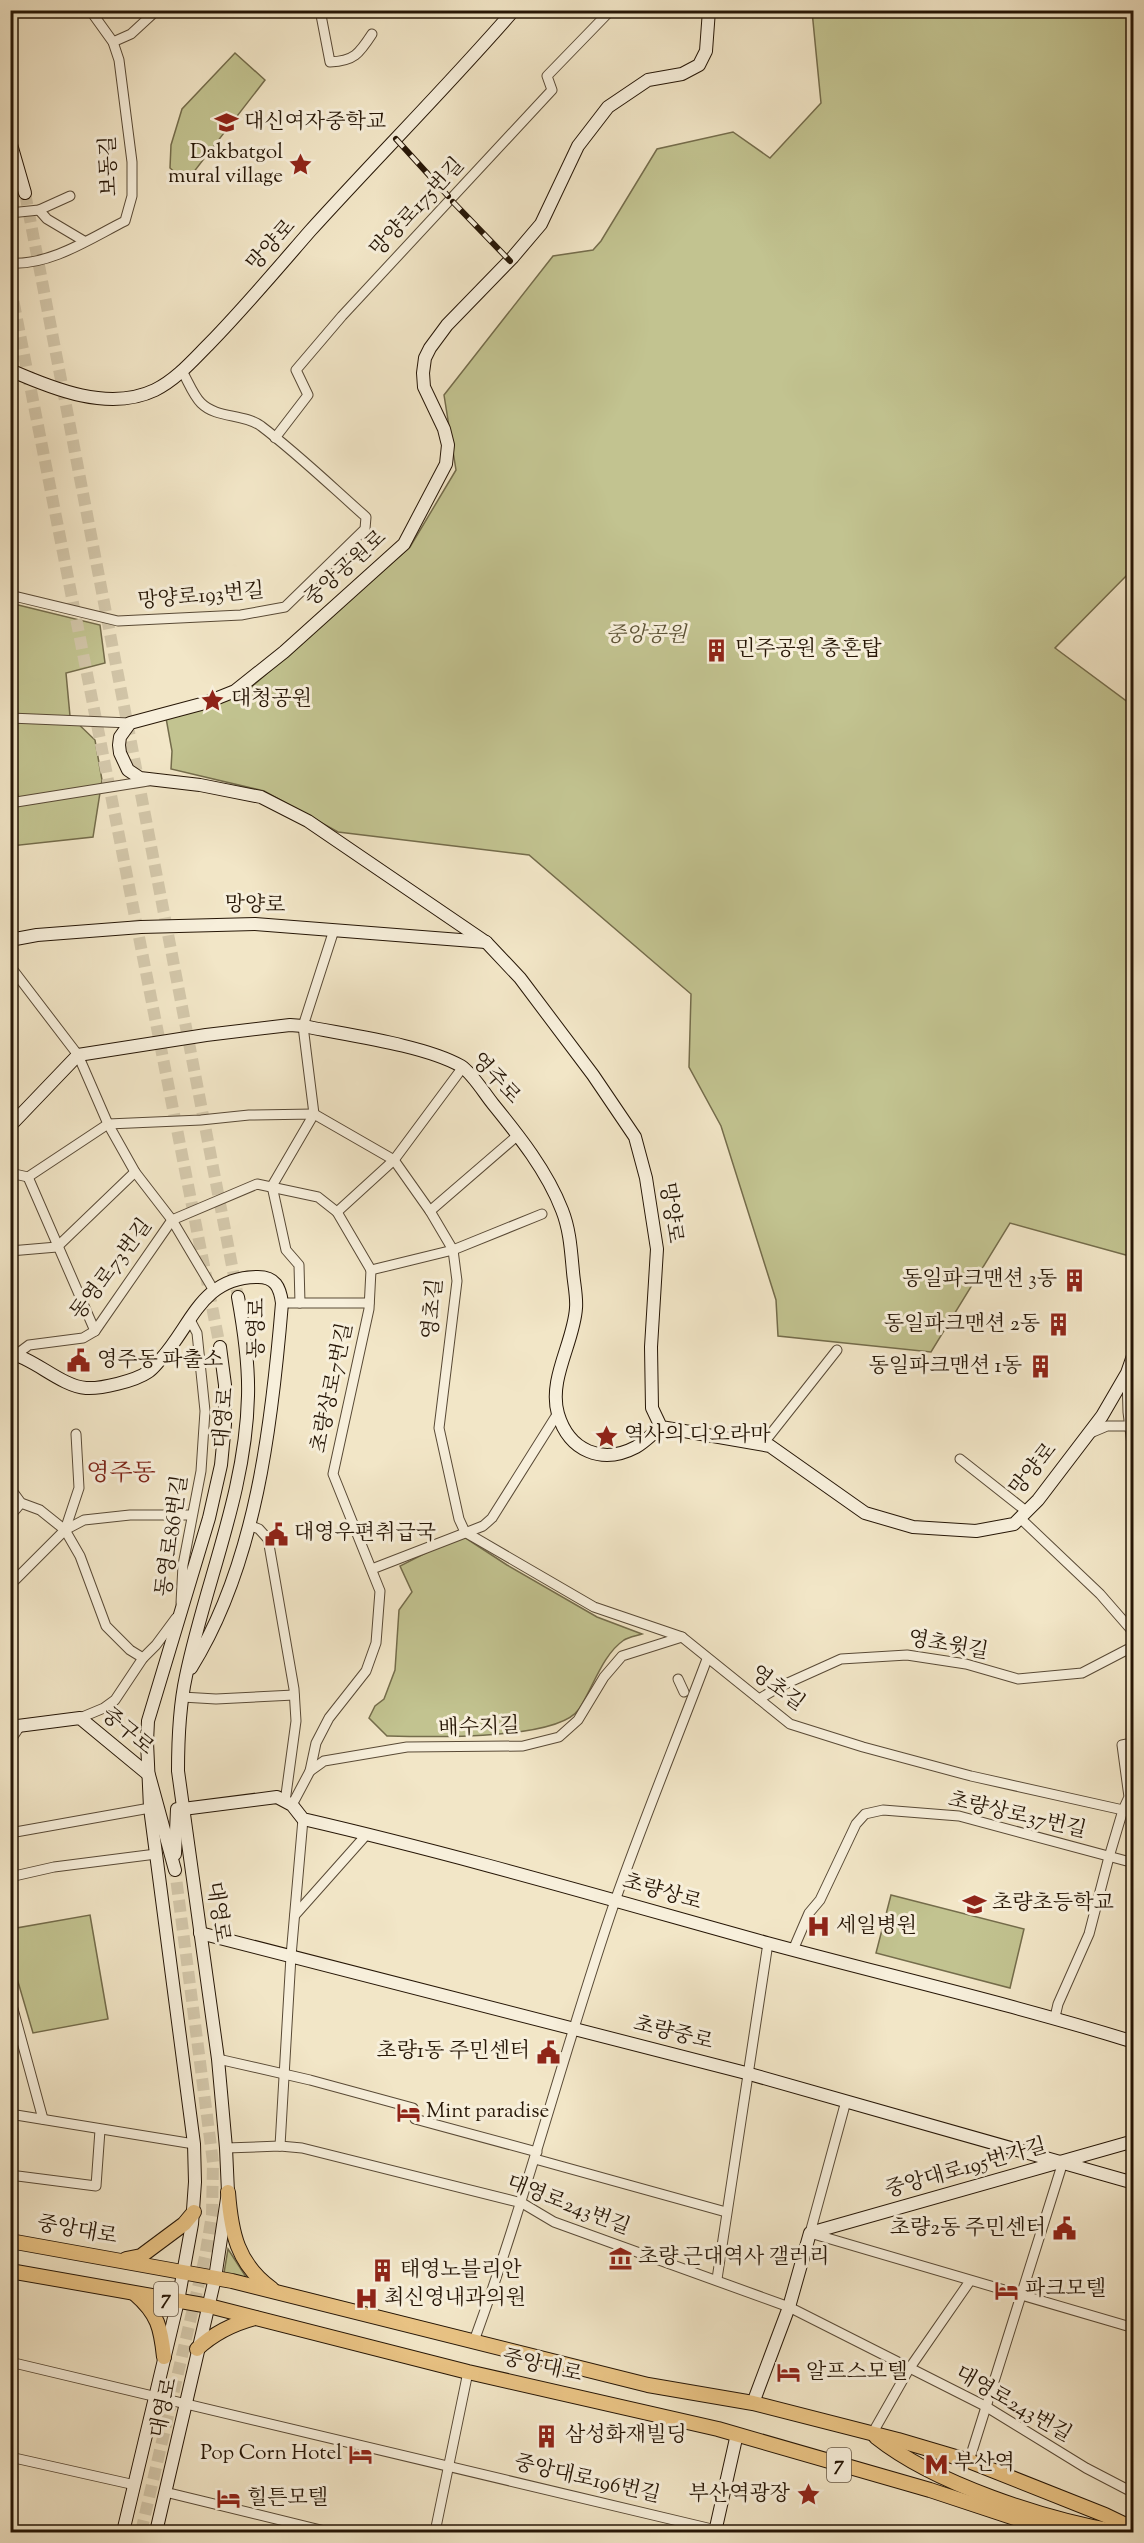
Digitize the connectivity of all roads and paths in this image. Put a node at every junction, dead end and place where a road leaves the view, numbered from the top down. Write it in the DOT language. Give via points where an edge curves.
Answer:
graph roads {
  1 [pos="90,10"];
  2 [pos="157,10"];
  3 [pos="320,10"];
  4 [pos="514,10"];
  5 [pos="611,10"];
  6 [pos="709,10"];
  7 [pos="372,34"];
  8 [pos="113,42"];
  9 [pos="10,141"];
  10 [pos="25,193"];
  11 [pos="70,195"];
  12 [pos="39,210"];
  13 [pos="10,213"];
  14 [pos="84,241"];
  15 [pos="10,263"];
  16 [pos="10,370"];
  17 [pos="183,371"];
  18 [pos="275,438"];
  19 [pos="10,595"];
  20 [pos="10,718"];
  21 [pos="130,723"];
  22 [pos="10,775"];
  23 [pos="151,780"];
  24 [pos="12,803"];
  25 [pos="334,930"];
  26 [pos="10,940"];
  27 [pos="487,943"];
  28 [pos="10,966"];
  29 [pos="303,1026"];
  30 [pos="78,1055"];
  31 [pos="463,1067"];
  32 [pos="314,1114"];
  33 [pos="108,1124"];
  34 [pos="10,1126"];
  35 [pos="518,1135"];
  36 [pos="394,1160"];
  37 [pos="135,1172"];
  38 [pos="10,1173"];
  39 [pos="28,1177"];
  40 [pos="272,1185"];
  41 [pos="430,1211"];
  42 [pos="337,1212"];
  43 [pos="542,1214"];
  44 [pos="172,1220"];
  45 [pos="57,1247"];
  46 [pos="453,1250"];
  47 [pos="10,1251"];
  48 [pos="371,1270"];
  49 [pos="213,1289"];
  50 [pos="238,1297"];
  51 [pos="282,1303"];
  52 [pos="300,1303"];
  53 [pos="369,1303"];
  54 [pos="189,1318"];
  55 [pos="95,1330"];
  56 [pos="220,1347"];
  57 [pos="837,1350"];
  58 [pos="1134,1353"];
  59 [pos="14,1354"];
  60 [pos="1126,1373"];
  61 [pos="558,1413"];
  62 [pos="1129,1426"];
  63 [pos="661,1427"];
  64 [pos="76,1434"];
  65 [pos="1088,1434"];
  66 [pos="762,1445"];
  67 [pos="960,1459"];
  68 [pos="1134,1461"];
  69 [pos="10,1488"];
  70 [pos="21,1503"];
  71 [pos="1023,1514"];
  72 [pos="191,1515"];
  73 [pos="10,1516"];
  74 [pos="249,1525"];
  75 [pos="65,1530"];
  76 [pos="465,1532"];
  77 [pos="372,1569"];
  78 [pos="10,1585"];
  79 [pos="180,1612"];
  80 [pos="219,1614"];
  81 [pos="201,1615"];
  82 [pos="1134,1634"];
  83 [pos="682,1637"];
  84 [pos="1134,1646"];
  85 [pos="143,1658"];
  86 [pos="707,1659"];
  87 [pos="186,1677"];
  88 [pos="678,1679"];
  89 [pos="684,1692"];
  90 [pos="294,1695"];
  91 [pos="182,1697"];
  92 [pos="759,1699"];
  93 [pos="80,1718"];
  94 [pos="15,1726"];
  95 [pos="10,1741"];
  96 [pos="1127,1744"];
  97 [pos="178,1771"];
  98 [pos="310,1771"];
  99 [pos="148,1775"];
  100 [pos="288,1803"];
  101 [pos="1134,1807"];
  102 [pos="150,1808"];
  103 [pos="183,1809"];
  104 [pos="1123,1810"];
  105 [pos="303,1820"];
  106 [pos="10,1833"];
  107 [pos="367,1834"];
  108 [pos="156,1854"];
  109 [pos="1109,1857"];
  110 [pos="1134,1863"];
  111 [pos="10,1877"];
  112 [pos="616,1900"];
  113 [pos="295,1914"];
  114 [pos="200,1933"];
  115 [pos="768,1943"];
  116 [pos="793,1950"];
  117 [pos="291,1956"];
  118 [pos="10,1998"];
  119 [pos="1055,2017"];
  120 [pos="574,2029"];
  121 [pos="1134,2042"];
  122 [pos="218,2060"];
  123 [pos="746,2073"];
  124 [pos="284,2074"];
  125 [pos="846,2101"];
  126 [pos="10,2114"];
  127 [pos="43,2120"];
  128 [pos="100,2130"];
  129 [pos="1134,2141"];
  130 [pos="194,2144"];
  131 [pos="280,2146"];
  132 [pos="226,2148"];
  133 [pos="536,2156"];
  134 [pos="1063,2162"];
  135 [pos="10,2175"];
  136 [pos="1134,2182"];
  137 [pos="228,2192"];
  138 [pos="522,2203"];
  139 [pos="194,2212"];
  140 [pos="726,2212"];
  141 [pos="810,2233"];
  142 [pos="10,2241"];
  143 [pos="121,2260"];
  144 [pos="10,2271"];
  145 [pos="183,2272"];
  146 [pos="215,2278"];
  147 [pos="717,2279"];
  148 [pos="970,2281"];
  149 [pos="135,2294"];
  150 [pos="279,2294"];
  151 [pos="1020,2295"];
  152 [pos="178,2301"];
  153 [pos="209,2306"];
  154 [pos="789,2307"];
  155 [pos="255,2318"];
  156 [pos="1134,2328"];
  157 [pos="474,2341"];
  158 [pos="197,2349"];
  159 [pos="164,2357"];
  160 [pos="10,2362"];
  161 [pos="909,2369"];
  162 [pos="468,2372"];
  163 [pos="155,2396"];
  164 [pos="753,2403"];
  165 [pos="186,2404"];
  166 [pos="985,2406"];
  167 [pos="737,2434"];
  168 [pos="872,2434"];
  169 [pos="10,2457"];
  170 [pos="969,2461"];
  171 [pos="450,2467"];
  172 [pos="135,2485"];
  173 [pos="165,2492"];
  174 [pos="1134,2493"];
  175 [pos="1134,2529"];
  176 [pos="715,2531"];
  177 [pos="123,2532"];
  178 [pos="156,2532"];
  179 [pos="329,2532"];
  180 [pos="435,2532"];
  181 [pos="1057,2532"];
  182 [pos="1118,2532"];
  1 -- 8 [label="street"];
  2 -- 8 [label="street" via="131,34"];
  3 -- 7 [label="street" via="330,62 346,61 360,52"];
  4 -- 17 [label="street, 망양로"];
  5 -- 18 [label="street, 망양로175번길" via="548,76 552,90 296,370 309,395"];
  6 -- 21 [label="street, 중앙공원로" via="706,51 699,65 682,74 648,80 608,107 578,146 541,225 430,348 425,358 424,387 444,429 448,445 446,464 404,544 235,691 205,704"];
  8 -- 14 [label="street, 보동길" via="119,60 132,162 132,196 125,221"];
  9 -- 10 [label="street"];
  11 -- 12 [label="street"];
  12 -- 13 [label="street"];
  12 -- 14 [label="street"];
  14 -- 15 [label="street, 보동길" via="25,264"];
  16 -- 17 [label="street, 망양로" via="83,396 124,398 154,390"];
  17 -- 18 [label="street, 망양로193번길" via="200,403 214,413 257,424"];
  18 -- 19 [label="street, 망양로193번길" via="366,517 365,529 285,607 241,615 118,621"];
  20 -- 21 [label="street"];
  21 -- 23 [label="street" via="120,737 120,753 128,770"];
  22 -- 24 [label="street"];
  23 -- 24 [label="street"];
  23 -- 27 [label="street" via="261,797 339,841"];
  25 -- 26 [label="street, 망양로" via="255,924 141,927"];
  25 -- 27 [label="street, 망양로"];
  25 -- 29 [label="street"];
  27 -- 63 [label="street, 망양로" via="520,978 635,1137 657,1250 651,1367 652,1408"];
  28 -- 30 [label="street"];
  29 -- 30 [label="street, 영주로" via="206,1035"];
  29 -- 31 [label="street, 영주로" via="402,1047"];
  29 -- 32 [label="street"];
  30 -- 33 [label="street"];
  30 -- 34 [label="street"];
  31 -- 35 [label="street, 영주로"];
  31 -- 36 [label="street"];
  32 -- 33 [label="street"];
  32 -- 36 [label="street, 영초길"];
  32 -- 40 [label="street"];
  33 -- 37 [label="street"];
  33 -- 39 [label="street"];
  35 -- 41 [label="street"];
  35 -- 61 [label="street, 영주로" via="549,1181 563,1211 570,1240 576,1309 559,1370"];
  36 -- 41 [label="street, 영초길"];
  36 -- 42 [label="street"];
  37 -- 44 [label="street"];
  37 -- 45 [label="street"];
  38 -- 39 [label="street"];
  39 -- 45 [label="street"];
  40 -- 42 [label="street, 동영로73번길" via="318,1197"];
  40 -- 44 [label="street, 동영로73번길" via="257,1184"];
  40 -- 52 [label="street" via="286,1250 299,1265"];
  41 -- 46 [label="street, 영초길"];
  42 -- 48 [label="street, 동영로73번길"];
  43 -- 46 [label="street"];
  44 -- 49 [label="street"];
  44 -- 55 [label="street, 동영로73번길"];
  45 -- 47 [label="street"];
  45 -- 55 [label="street"];
  46 -- 48 [label="street"];
  46 -- 76 [label="street, 영초길" via="457,1281 439,1428"];
  48 -- 53 [label="street, 초량상로7번길"];
  49 -- 51 [label="street, 동영로" via="266,1277 281,1292"];
  49 -- 54 [label="street"];
  50 -- 81 [label="street, 대영로" via="248,1367 248,1398 228,1524"];
  51 -- 52 [label="street"];
  51 -- 74 [label="street, 동영로" via="270,1416"];
  52 -- 53 [label="street"];
  53 -- 77 [label="street, 초량상로7번길" via="333,1474"];
  54 -- 59 [label="street" via="148,1372 124,1382 84,1387"];
  54 -- 72 [label="street, 동영로86번길" via="197,1333 205,1411 201,1472"];
  55 -- 59 [label="street, 동영로73번길" via="83,1338 29,1345"];
  56 -- 79 [label="street, 대영로" via="225,1385 221,1465"];
  57 -- 66 [label="street"];
  58 -- 60 [label="street, 망양로"];
  60 -- 62 [label="street"];
  60 -- 65 [label="street, 망양로"];
  61 -- 63 [label="street, 영주로" via="566,1434 579,1448 595,1454 618,1454 637,1447"];
  61 -- 76 [label="street" via="492,1518"];
  62 -- 65 [label="street" via="1107,1426"];
  62 -- 68 [label="street"];
  63 -- 66 [label="street, 망양로"];
  64 -- 75 [label="street" via="79,1488"];
  65 -- 71 [label="street, 망양로"];
  66 -- 71 [label="street, 망양로" via="776,1450 865,1513 913,1527 976,1531 1014,1524"];
  67 -- 71 [label="street"];
  69 -- 70 [label="street"];
  70 -- 73 [label="street"];
  70 -- 75 [label="street" via="40,1510"];
  71 -- 82 [label="street"];
  72 -- 75 [label="street" via="84,1520"];
  72 -- 79 [label="street, 동영로86번길"];
  74 -- 80 [label="street, 동영로" via="231,1590"];
  74 -- 90 [label="street" via="268,1539"];
  75 -- 78 [label="street"];
  75 -- 85 [label="street" via="80,1556 106,1626"];
  76 -- 77 [label="street"];
  76 -- 83 [label="street, 영초길" via="594,1607"];
  77 -- 98 [label="street, 초량상로7번길" via="380,1591 376,1643 366,1671 329,1718 316,1743"];
  79 -- 85 [label="street, 동영로86번길"];
  79 -- 99 [label="street, 대영로" via="148,1721"];
  80 -- 81 [label="street" via="204,1626"];
  80 -- 87 [label="street, 동영로"];
  81 -- 87 [label="street, 대영로"];
  83 -- 86 [label="street, 영초길"];
  83 -- 98 [label="street, 배수지길" via="622,1656 578,1720 559,1737 523,1746 407,1747 324,1761"];
  84 -- 92 [label="street, 영초윗길" via="1082,1673 1018,1679 966,1664 908,1655 841,1659"];
  85 -- 93 [label="street, 동영로86번길" via="115,1700"];
  86 -- 92 [label="street, 영초길"];
  86 -- 112 [label="street"];
  87 -- 91 [label="street, 대영로"];
  88 -- 89 [label="street"];
  90 -- 91 [label="street"];
  90 -- 100 [label="street" via="296,1721"];
  91 -- 97 [label="street, 대영로"];
  92 -- 104 [label="street, 영초길" via="790,1724 863,1747"];
  93 -- 94 [label="street, 중구로"];
  93 -- 99 [label="street, 중구로"];
  94 -- 95 [label="street"];
  96 -- 104 [label="street" via="1122,1745 1130,1797"];
  97 -- 99 [label="street" via="175,1870"];
  97 -- 103 [label="street, 대영로"];
  98 -- 100 [label="street, 초량상로7번길"];
  99 -- 102 [label="street, 대영로"];
  100 -- 103 [label="street" via="277,1797"];
  100 -- 105 [label="street"];
  101 -- 104 [label="street, 영초길"];
  102 -- 106 [label="street"];
  102 -- 108 [label="street, 대영로"];
  103 -- 114 [label="street, 대영로"];
  104 -- 109 [label="street"];
  105 -- 107 [label="street, 초량상로"];
  105 -- 113 [label="street"];
  107 -- 112 [label="street, 초량상로"];
  107 -- 113 [label="street"];
  108 -- 111 [label="street" via="54,1867"];
  108 -- 130 [label="street, 대영로"];
  109 -- 110 [label="street, 초량상로37번길"];
  109 -- 116 [label="street, 초량상로37번길" via="959,1816 883,1810 865,1814 856,1824"];
  109 -- 119 [label="street" via="1089,1935"];
  112 -- 115 [label="street, 초량상로"];
  112 -- 120 [label="street"];
  113 -- 117 [label="street"];
  114 -- 117 [label="street, 초량중로"];
  114 -- 122 [label="street, 대영로"];
  115 -- 116 [label="street, 초량상로"];
  115 -- 123 [label="street"];
  116 -- 119 [label="street, 초량상로"];
  117 -- 120 [label="street, 초량중로"];
  117 -- 124 [label="street"];
  118 -- 127 [label="street"];
  119 -- 121 [label="street, 초량상로"];
  120 -- 123 [label="street, 초량중로"];
  120 -- 133 [label="street"];
  122 -- 124 [label="street"];
  122 -- 132 [label="street, 대영로"];
  123 -- 125 [label="street, 초량중로"];
  123 -- 140 [label="street"];
  124 -- 131 [label="street"];
  124 -- 133 [label="street" via="413,2108 415,2119"];
  125 -- 134 [label="street, 초량중로"];
  125 -- 141 [label="street"];
  126 -- 127 [label="street"];
  127 -- 128 [label="street"];
  128 -- 130 [label="street"];
  128 -- 135 [label="street" via="96,2186"];
  129 -- 134 [label="street, 중앙대로195번가길"];
  130 -- 139 [label="street, 대영로"];
  131 -- 132 [label="street, 대영로243번길"];
  131 -- 138 [label="street, 대영로243번길" via="302,2148"];
  132 -- 137 [label="street, 대영로"];
  133 -- 138 [label="street"];
  133 -- 140 [label="street"];
  134 -- 136 [label="street, 초량중로"];
  134 -- 141 [label="street, 중앙대로195번가길"];
  134 -- 151 [label="street"];
  137 -- 146 [label="street, 대영로"];
  137 -- 150 [label="main road" via="231,2228 242,2254 262,2281"];
  138 -- 147 [label="street, 대영로243번길" via="554,2222"];
  138 -- 157 [label="street"];
  139 -- 143 [label="main road" via="141,2256"];
  139 -- 145 [label="street, 대영로"];
  140 -- 147 [label="street"];
  141 -- 148 [label="street"];
  141 -- 154 [label="street"];
  142 -- 143 [label="main road, 중앙대로 / 7"];
  143 -- 145 [label="main road, 중앙대로 / 7"];
  144 -- 149 [label="main road, 중앙대로 / 7"];
  145 -- 146 [label="main road, 중앙대로 / 7"];
  145 -- 152 [label="street, 대영로"];
  146 -- 150 [label="main road, 중앙대로 / 7"];
  146 -- 153 [label="street, 대영로"];
  147 -- 154 [label="street, 대영로243번길"];
  148 -- 151 [label="street"];
  148 -- 161 [label="street"];
  149 -- 152 [label="main road, 중앙대로 / 7"];
  149 -- 159 [label="main road" via="154,2314 161,2330"];
  150 -- 157 [label="main road, 중앙대로 / 7"];
  151 -- 156 [label="street"];
  151 -- 166 [label="street"];
  152 -- 153 [label="main road, 중앙대로 / 7"];
  152 -- 159 [label="street, 대영로"];
  153 -- 155 [label="main road, 중앙대로 / 7"];
  153 -- 158 [label="street, 대영로"];
  154 -- 161 [label="street, 대영로243번길"];
  154 -- 164 [label="street"];
  155 -- 158 [label="main road" via="209,2337"];
  155 -- 162 [label="main road, 중앙대로 / 7"];
  157 -- 164 [label="main road, 중앙대로 / 7" via="648,2385"];
  158 -- 165 [label="street, 대영로"];
  159 -- 163 [label="street, 대영로"];
  160 -- 163 [label="street, 중앙대로196번길"];
  161 -- 166 [label="street, 대영로243번길"];
  161 -- 168 [label="street"];
  162 -- 167 [label="main road, 중앙대로 / 7"];
  162 -- 171 [label="street"];
  163 -- 165 [label="street, 중앙대로196번길"];
  163 -- 172 [label="street, 대영로"];
  164 -- 168 [label="main road, 중앙대로 / 7"];
  165 -- 171 [label="street, 중앙대로196번길"];
  165 -- 173 [label="street, 대영로"];
  166 -- 170 [label="street"];
  166 -- 174 [label="street, 대영로243번길"];
  167 -- 176 [label="street, 중앙대로196번길"];
  167 -- 181 [label="main road, 중앙대로 / 7"];
  168 -- 170 [label="main road, 중앙대로 / 7"];
  168 -- 182 [label="main road, 중앙대로 / 7" via="893,2450 968,2488 1032,2510"];
  169 -- 172 [label="street"];
  170 -- 175 [label="main road, 중앙대로 / 7"];
  171 -- 176 [label="street, 중앙대로196번길"];
  171 -- 180 [label="street"];
  172 -- 177 [label="street, 대영로"];
  173 -- 178 [label="street, 대영로"];
  173 -- 179 [label="street"];
}
